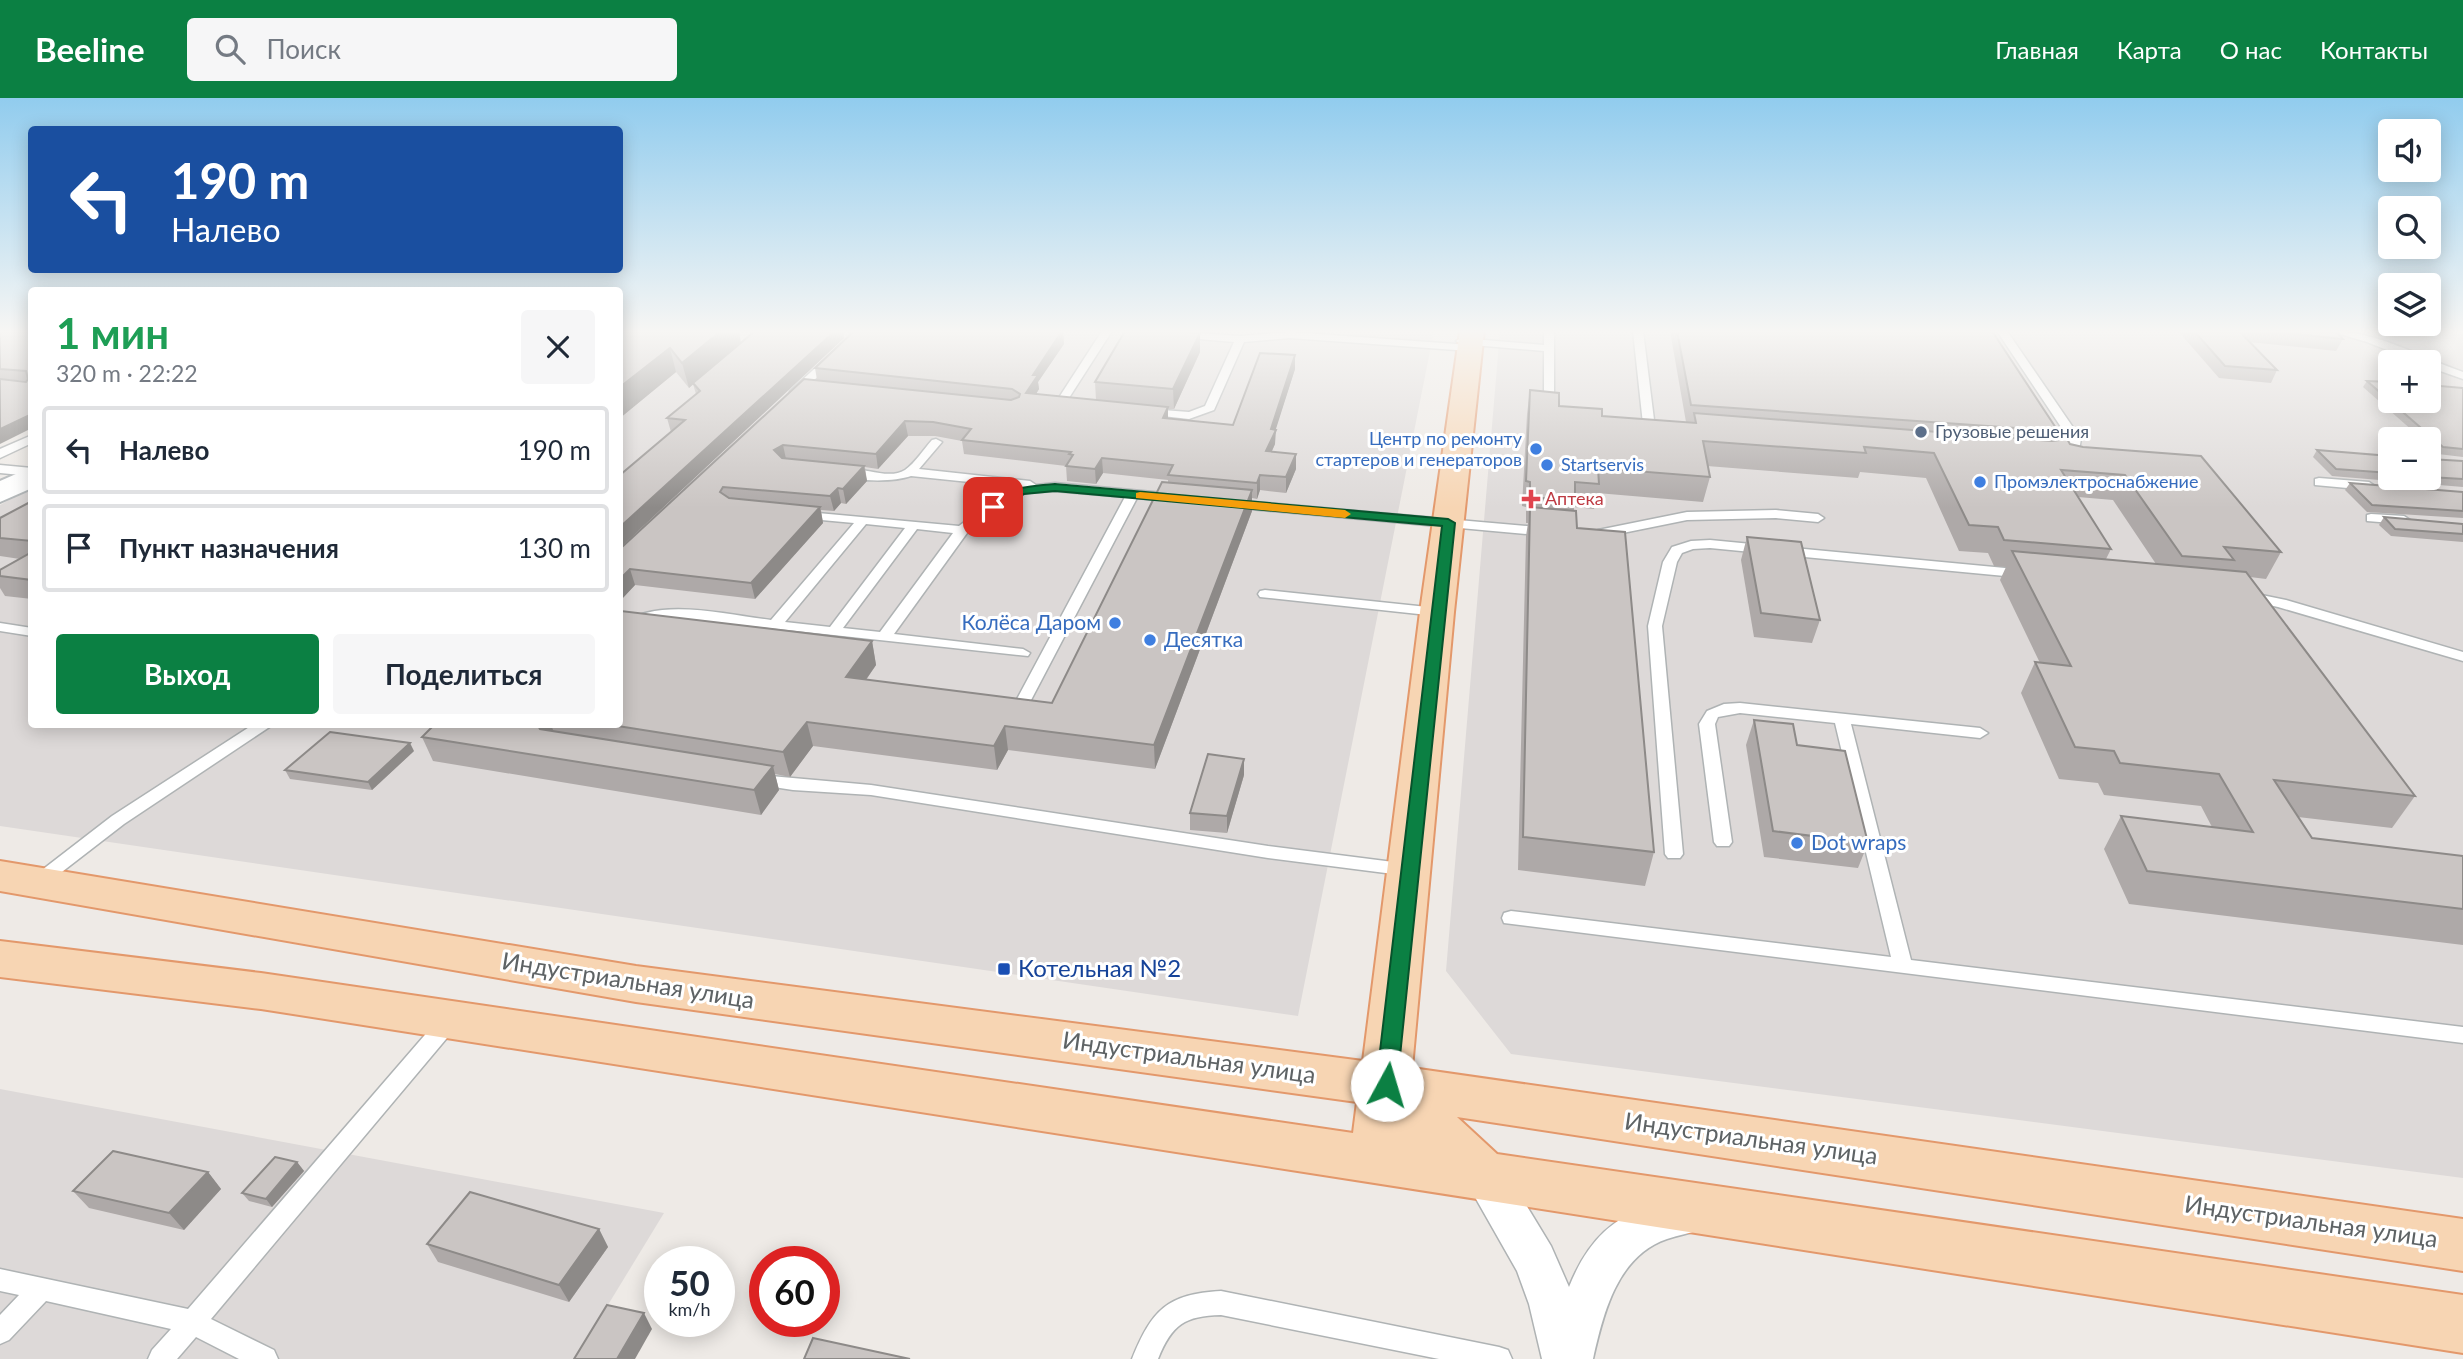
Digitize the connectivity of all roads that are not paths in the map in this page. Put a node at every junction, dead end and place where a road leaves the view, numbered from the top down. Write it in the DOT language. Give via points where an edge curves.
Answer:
graph roads {
  1 [pos="797,390"];
  2 [pos="1069,390"];
  3 [pos="1218,390"];
  4 [pos="1465,390"];
  5 [pos="1549,390"];
  6 [pos="1645,390"];
  7 [pos="2041,390"];
  8 [pos="1063,399"];
  9 [pos="781,405"];
  10 [pos="1136,411"];
  11 [pos="1563,414"];
  12 [pos="1625,426"];
  13 [pos="1649,428"];
  14 [pos="1663,429"];
  15 [pos="28,440"];
  16 [pos="936,442"];
  17 [pos="0,454"];
  18 [pos="2052,458"];
  19 [pos="0,469"];
  20 [pos="824,470"];
  21 [pos="910,472"];
  22 [pos="28,473"];
  23 [pos="28,476"];
  24 [pos="2319,482"];
  25 [pos="2378,486"];
  26 [pos="1055,487"];
  27 [pos="0,493"];
  28 [pos="1132,495"];
  29 [pos="1187,499"];
  30 [pos="1215,502"];
  31 [pos="785,512"];
  32 [pos="1818,518"];
  33 [pos="2371,518"];
  34 [pos="863,520"];
  35 [pos="2424,522"];
  36 [pos="1448,523"];
  37 [pos="914,525"];
  38 [pos="962,530"];
  39 [pos="1560,534"];
  40 [pos="1587,535"];
  41 [pos="2038,575"];
  42 [pos="1265,594"];
  43 [pos="2237,594"];
  44 [pos="1437,612"];
  45 [pos="775,625"];
  46 [pos="0,627"];
  47 [pos="623,629"];
  48 [pos="28,631"];
  49 [pos="833,632"];
  50 [pos="884,637"];
  51 [pos="1023,653"];
  52 [pos="2463,657"];
  53 [pos="1025,699"];
  54 [pos="1842,719"];
  55 [pos="260,728"];
  56 [pos="1980,733"];
  57 [pos="741,777"];
  58 [pos="1723,842"];
  59 [pos="1674,854"];
  60 [pos="1410,870"];
  61 [pos="18,880"];
  62 [pos="1511,918"];
  63 [pos="0,959"];
  64 [pos="1903,965"];
  65 [pos="50,966"];
  66 [pos="0,970"];
  67 [pos="450,1020"];
  68 [pos="2463,1035"];
  69 [pos="1387,1085"];
  70 [pos="1377,1159"];
  71 [pos="1485,1176"];
  72 [pos="1720,1212"];
  73 [pos="2463,1245"];
  74 [pos="0,1280"];
  75 [pos="43,1289"];
  76 [pos="192,1322"];
  77 [pos="2463,1324"];
  78 [pos="0,1332"];
  79 [pos="161,1359"];
  80 [pos="265,1359"];
  81 [pos="1145,1359"];
  82 [pos="1499,1359"];
  83 [pos="1567,1359"];
  1 -- 9 [label="lane"];
  2 -- 8 [label="lane"];
  3 -- 10 [label="lane" via="1205,412"];
  4 -- 36 [label="main road"];
  5 -- 11 [label="lane" via="1549,400"];
  6 -- 13 [label="lane"];
  7 -- 18 [label="lane" via="2074,439 2075,448"];
  12 -- 13 [label="lane"];
  13 -- 14 [label="lane"];
  15 -- 17 [label="lane"];
  16 -- 21 [label="lane"];
  19 -- 22 [label="lane"];
  20 -- 21 [label="lane" via="888,477"];
  21 -- 26 [label="lane"];
  23 -- 27 [label="main road"];
  24 -- 25 [label="lane"];
  26 -- 28 [label="lane"];
  26 -- 38 [label="lane" via="1009,495"];
  28 -- 29 [label="lane"];
  28 -- 53 [label="lane"];
  30 -- 36 [label="lane"];
  31 -- 34 [label="lane"];
  32 -- 40 [label="lane" via="1708,515"];
  33 -- 35 [label="lane"];
  34 -- 37 [label="lane"];
  34 -- 45 [label="lane"];
  36 -- 39 [label="lane"];
  36 -- 44 [label="main road"];
  37 -- 38 [label="lane"];
  37 -- 49 [label="lane"];
  38 -- 50 [label="lane"];
  41 -- 59 [label="lane" via="1710,544 1677,550 1655,626"];
  42 -- 44 [label="lane"];
  43 -- 52 [label="lane"];
  44 -- 60 [label="main road"];
  45 -- 47 [label="lane" via="655,613"];
  45 -- 49 [label="lane"];
  46 -- 48 [label="lane"];
  49 -- 50 [label="lane"];
  50 -- 51 [label="lane"];
  54 -- 56 [label="lane"];
  54 -- 58 [label="lane" via="1740,708 1712,714 1707,724"];
  54 -- 64 [label="lane"];
  55 -- 61 [label="lane"];
  57 -- 60 [label="lane" via="911,796"];
  60 -- 69 [label="main road"];
  61 -- 69 [label="main road, Индустриальная улица" via="636,984"];
  62 -- 64 [label="lane"];
  63 -- 65 [label="main road"];
  64 -- 68 [label="lane"];
  65 -- 66 [label="main road"];
  65 -- 67 [label="main road"];
  67 -- 70 [label="main road"];
  67 -- 76 [label="lane"];
  69 -- 70 [label="main road"];
  69 -- 71 [label="main road"];
  69 -- 73 [label="main road, Индустриальная улица"];
  70 -- 71 [label="main road"];
  71 -- 72 [label="main road"];
  71 -- 83 [label="street" via="1541,1270"];
  72 -- 77 [label="main road"];
  72 -- 83 [label="street" via="1670,1217 1641,1229 1612,1254 1593,1277"];
  74 -- 75 [label="lane"];
  75 -- 76 [label="lane"];
  75 -- 78 [label="lane"];
  76 -- 79 [label="lane"];
  76 -- 80 [label="lane"];
  81 -- 82 [label="lane" via="1170,1317 1192,1305 1221,1303"];
}
